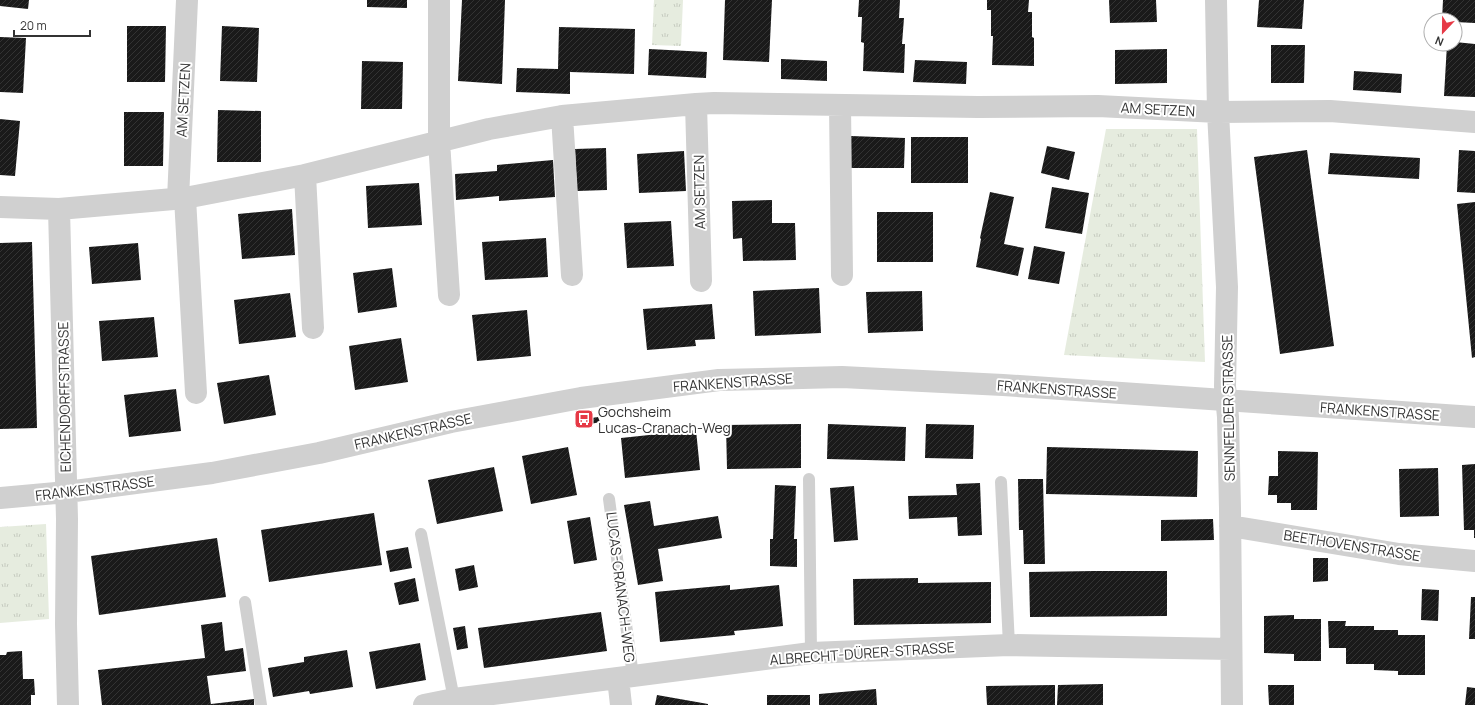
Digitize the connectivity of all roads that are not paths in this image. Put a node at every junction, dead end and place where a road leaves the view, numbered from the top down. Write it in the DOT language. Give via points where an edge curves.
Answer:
graph roads {
  1 [pos="187,0"];
  2 [pos="439,0"];
  3 [pos="1216,0"];
  4 [pos="696,104"];
  5 [pos="840,105"];
  6 [pos="1218,112"];
  7 [pos="562,116"];
  8 [pos="1475,122"];
  9 [pos="439,141"];
  10 [pos="305,175"];
  11 [pos="181,199"];
  12 [pos="0,207"];
  13 [pos="59,209"];
  14 [pos="572,275"];
  15 [pos="842,275"];
  16 [pos="701,281"];
  17 [pos="449,295"];
  18 [pos="313,328"];
  19 [pos="196,393"];
  20 [pos="1226,400"];
  21 [pos="1475,417"];
  22 [pos="809,479"];
  23 [pos="1001,482"];
  24 [pos="67,492"];
  25 [pos="0,498"];
  26 [pos="609,499"];
  27 [pos="1230,526"];
  28 [pos="421,534"];
  29 [pos="1475,561"];
  30 [pos="245,602"];
  31 [pos="1009,645"];
  32 [pos="1231,649"];
  33 [pos="811,653"];
  34 [pos="625,677"];
  35 [pos="454,700"];
  36 [pos="68,705"];
  37 [pos="261,705"];
  38 [pos="424,705"];
  39 [pos="621,705"];
  40 [pos="1232,705"];
  1 -- 11 [label="street, AM SETZEN"];
  2 -- 9 [label="street"];
  3 -- 6 [label="street, SENNFELDER STRASSE"];
  4 -- 5 [label="street, AM SETZEN"];
  4 -- 7 [label="street, AM SETZEN"];
  4 -- 16 [label="street, AM SETZEN"];
  5 -- 6 [label="street, AM SETZEN" via="1098,106"];
  5 -- 15 [label="street"];
  6 -- 8 [label="street, AM SETZEN" via="1330,111"];
  6 -- 20 [label="street, SENNFELDER STRASSE" via="1227,287"];
  7 -- 9 [label="street, AM SETZEN"];
  7 -- 14 [label="street"];
  9 -- 10 [label="street, AM SETZEN"];
  9 -- 17 [label="street"];
  10 -- 11 [label="street, AM SETZEN"];
  10 -- 18 [label="street"];
  11 -- 13 [label="street, AM SETZEN"];
  11 -- 19 [label="street, AM SETZEN"];
  12 -- 13 [label="street, AM SETZEN"];
  13 -- 24 [label="street, EICHENDORFFSTRASSE"];
  20 -- 21 [label="street, FRANKENSTRASSE"];
  20 -- 24 [label="street, FRANKENSTRASSE" via="1004,385 850,378 719,380 598,395 451,422 319,453 220,472"];
  20 -- 27 [label="street, SENNFELDER STRASSE"];
  22 -- 33 [label="lane"];
  23 -- 31 [label="lane"];
  24 -- 25 [label="street, FRANKENSTRASSE"];
  24 -- 36 [label="street, EICHENDORFFSTRASSE"];
  26 -- 34 [label="lane, LUCAS-CRANACH-WEG"];
  27 -- 29 [label="street, BEETHOVENSTRASSE" via="1399,554"];
  27 -- 32 [label="street, SENNFELDER STRASSE"];
  28 -- 35 [label="lane"];
  30 -- 37 [label="lane"];
  31 -- 32 [label="street, ALBRECHT-DÜRER-STRASSE"];
  31 -- 33 [label="street, ALBRECHT-DÜRER-STRASSE"];
  32 -- 40 [label="street, SENNFELDER STRASSE"];
  33 -- 34 [label="street, ALBRECHT-DÜRER-STRASSE"];
  34 -- 35 [label="street, ALBRECHT-DÜRER-STRASSE"];
  34 -- 39 [label="street"];
  35 -- 38 [label="street, ALBRECHT-DÜRER-STRASSE"];
}
